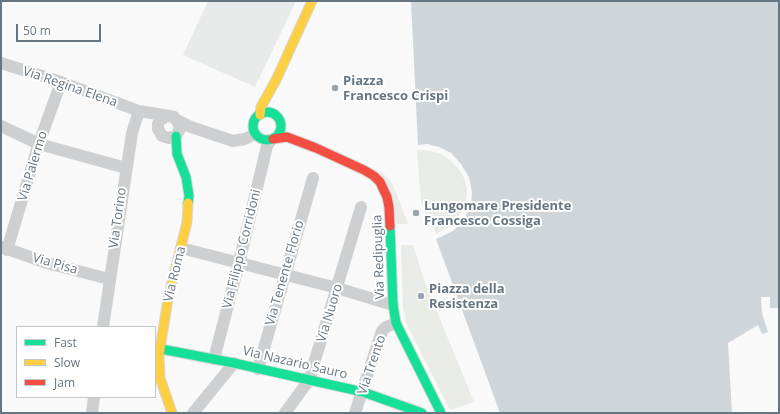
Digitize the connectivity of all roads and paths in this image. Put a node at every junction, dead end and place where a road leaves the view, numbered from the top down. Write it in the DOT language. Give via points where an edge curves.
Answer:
graph roads {
  1 [pos="312,1"];
  2 [pos="1,63"];
  3 [pos="276,80"];
  4 [pos="61,82"];
  5 [pos="139,111"];
  6 [pos="260,115"];
  7 [pos="278,119"];
  8 [pos="1,126"];
  9 [pos="175,126"];
  10 [pos="158,129"];
  11 [pos="255,134"];
  12 [pos="272,139"];
  13 [pos="300,141"];
  14 [pos="39,144"];
  15 [pos="126,168"];
  16 [pos="313,178"];
  17 [pos="361,207"];
  18 [pos="4,248"];
  19 [pos="181,248"];
  20 [pos="239,263"];
  21 [pos="285,275"];
  22 [pos="109,280"];
  23 [pos="337,288"];
  24 [pos="394,304"];
  25 [pos="396,323"];
  26 [pos="103,326"];
  27 [pos="161,348"];
  28 [pos="214,359"];
  29 [pos="234,363"];
  30 [pos="258,368"];
  31 [pos="309,380"];
  32 [pos="363,392"];
  33 [pos="432,396"];
  34 [pos="94,398"];
  35 [pos="92,413"];
  36 [pos="172,413"];
  37 [pos="193,413"];
  38 [pos="285,413"];
  39 [pos="355,413"];
  40 [pos="422,413"];
  41 [pos="441,413"];
  1 -- 3 [label="street" via="302,18"];
  2 -- 4 [label="street, Via Regina Elena"];
  3 -- 6 [label="street" via="261,107"];
  3 -- 7 [label="street" via="275,101"];
  4 -- 5 [label="street, Via Regina Elena"];
  4 -- 14 [label="street, Via Palermo"];
  5 -- 9 [label="street, Via Regina Elena"];
  5 -- 10 [label="street, Via Regina Elena"];
  5 -- 15 [label="street, Via Torino" via="132,132"];
  6 -- 7 [label="street" via="270,113"];
  6 -- 11 [label="street" via="255,120"];
  7 -- 12 [label="street" via="280,132"];
  7 -- 13 [label="street, Via Redipuglia"];
  8 -- 14 [label="street"];
  9 -- 10 [label="street" via="165,117 160,120"];
  9 -- 10 [label="street, Via Regina Elena" via="173,138 166,138"];
  9 -- 11 [label="street, Via Regina Elena" via="191,127 233,141"];
  9 -- 19 [label="street, Via Roma" via="177,154 186,177 189,196"];
  11 -- 12 [label="street" via="261,139"];
  12 -- 13 [label="street, Via Redipuglia" via="287,137"];
  12 -- 20 [label="street, Via Filippo Corridoni" via="267,146"];
  13 -- 24 [label="street, Via Redipuglia" via="364,170 380,182 389,207"];
  14 -- 15 [label="street"];
  14 -- 18 [label="street, Via Palermo"];
  15 -- 22 [label="street, Via Torino"];
  16 -- 21 [label="street, Via Tenente Florio"];
  17 -- 23 [label="street, Via Nuoro"];
  18 -- 22 [label="street, Via Pisa"];
  19 -- 20 [label="street"];
  19 -- 27 [label="street, Via Roma" via="168,299"];
  20 -- 21 [label="street"];
  20 -- 28 [label="street, Via Filippo Corridoni"];
  21 -- 23 [label="street"];
  21 -- 30 [label="street, Via Tenente Florio"];
  22 -- 26 [label="street, Via Torino"];
  23 -- 24 [label="street"];
  23 -- 31 [label="street, Via Nuoro"];
  24 -- 25 [label="street, Via Redipuglia"];
  25 -- 32 [label="street, Via Trento" via="382,331"];
  25 -- 33 [label="street, Via Redipuglia"];
  27 -- 28 [label="street, Via Nazario Sauro"];
  27 -- 36 [label="street, Via Roma" via="160,378"];
  28 -- 29 [label="street, Via Nazario Sauro"];
  29 -- 30 [label="street, Via Nazario Sauro"];
  29 -- 37 [label="street"];
  30 -- 31 [label="street, Via Nazario Sauro"];
  31 -- 32 [label="street, Via Nazario Sauro"];
  31 -- 38 [label="street, Via Nuoro"];
  32 -- 39 [label="street, Via Trento"];
  32 -- 40 [label="street, Via Nazario Sauro"];
  33 -- 40 [label="street"];
  33 -- 41 [label="street, Via Redipuglia"];
  34 -- 35 [label="street"];
}
